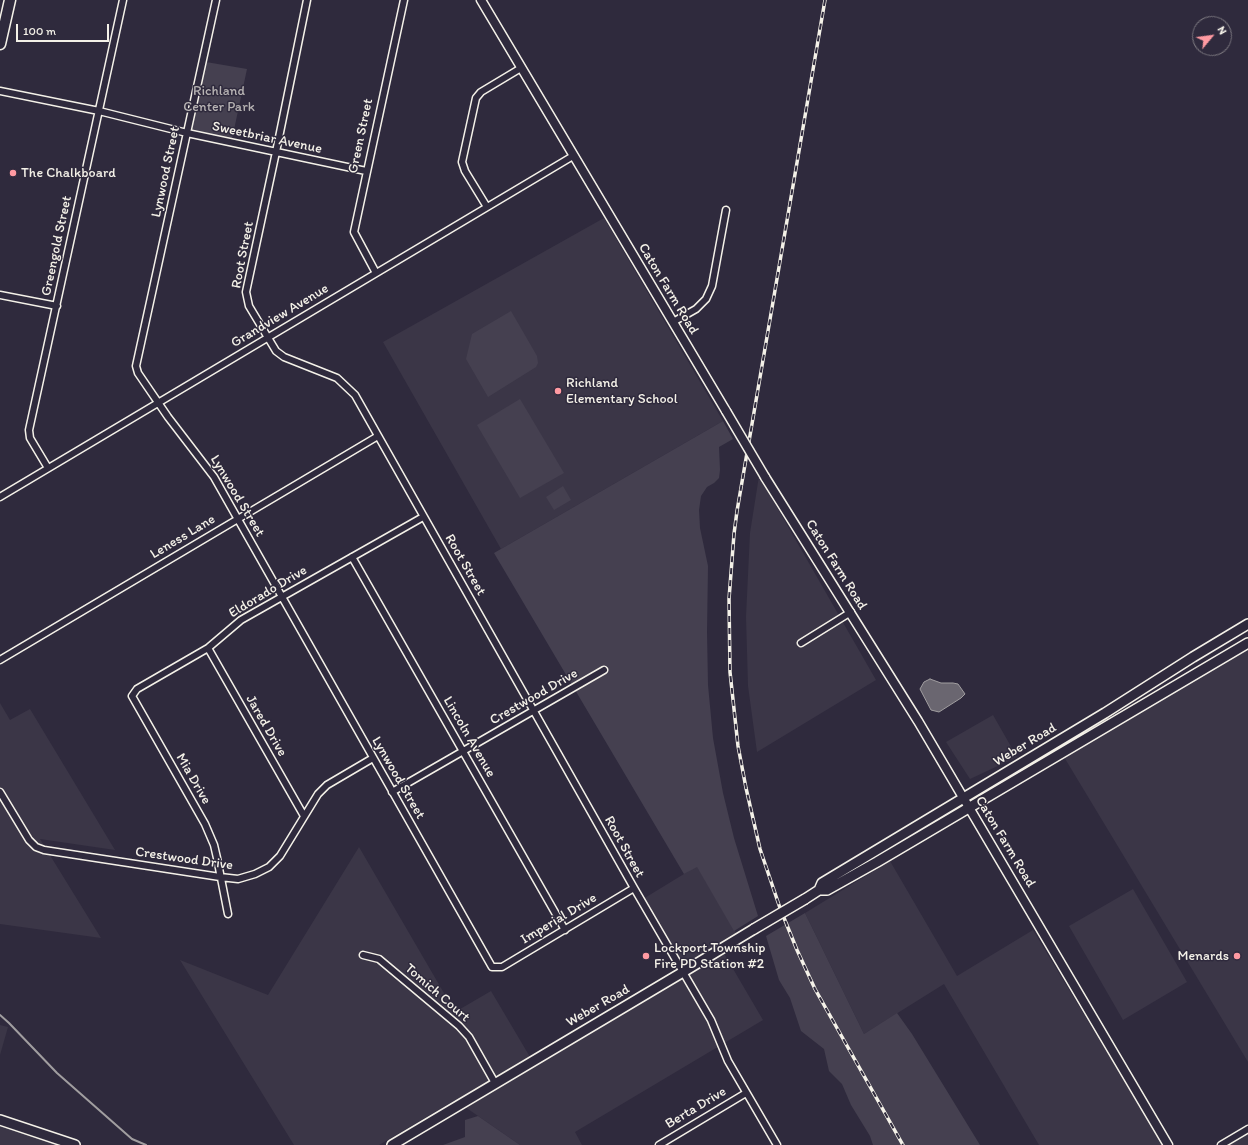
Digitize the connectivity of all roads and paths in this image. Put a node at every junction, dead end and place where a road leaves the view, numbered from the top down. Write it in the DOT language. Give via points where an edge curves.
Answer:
graph roads {
  1 [pos="10,0"];
  2 [pos="123,0"];
  3 [pos="216,0"];
  4 [pos="307,0"];
  5 [pos="404,0"];
  6 [pos="480,0"];
  7 [pos="0,44"];
  8 [pos="521,68"];
  9 [pos="0,91"];
  10 [pos="99,111"];
  11 [pos="186,133"];
  12 [pos="276,152"];
  13 [pos="573,156"];
  14 [pos="366,171"];
  15 [pos="487,207"];
  16 [pos="726,210"];
  17 [pos="376,273"];
  18 [pos="0,295"];
  19 [pos="56,306"];
  20 [pos="673,322"];
  21 [pos="268,338"];
  22 [pos="158,403"];
  23 [pos="378,436"];
  24 [pos="48,468"];
  25 [pos="0,497"];
  26 [pos="423,517"];
  27 [pos="237,519"];
  28 [pos="352,557"];
  29 [pos="281,596"];
  30 [pos="851,612"];
  31 [pos="1248,624"];
  32 [pos="802,643"];
  33 [pos="1248,643"];
  34 [pos="208,648"];
  35 [pos="0,660"];
  36 [pos="604,670"];
  37 [pos="132,696"];
  38 [pos="534,711"];
  39 [pos="463,752"];
  40 [pos="373,758"];
  41 [pos="0,792"];
  42 [pos="392,792"];
  43 [pos="964,798"];
  44 [pos="970,808"];
  45 [pos="304,816"];
  46 [pos="220,878"];
  47 [pos="634,888"];
  48 [pos="819,890"];
  49 [pos="228,914"];
  50 [pos="565,930"];
  51 [pos="363,955"];
  52 [pos="496,967"];
  53 [pos="683,972"];
  54 [pos="495,1083"];
  55 [pos="746,1093"];
  56 [pos="0,1120"];
  57 [pos="1248,1129"];
  58 [pos="75,1145"];
  59 [pos="392,1145"];
  60 [pos="659,1145"];
  61 [pos="777,1145"];
  62 [pos="1168,1145"];
  63 [pos="1222,1145"];
  1 -- 7 [label="main road"];
  2 -- 10 [label="street, Greengold Street"];
  3 -- 11 [label="street, Lynwood Street"];
  4 -- 12 [label="street, Root Street"];
  5 -- 14 [label="street, Green Street"];
  6 -- 8 [label="street, Caton Farm Road"];
  8 -- 13 [label="street, Caton Farm Road"];
  8 -- 15 [label="street" via="481,92 476,98 462,162"];
  9 -- 10 [label="street, Sweetbriar Avenue"];
  10 -- 11 [label="street, Sweetbriar Avenue"];
  10 -- 19 [label="street, Greengold Street"];
  11 -- 12 [label="street, Sweetbriar Avenue"];
  11 -- 22 [label="street, Lynwood Street" via="136,366"];
  12 -- 14 [label="street, Sweetbriar Avenue"];
  12 -- 21 [label="street, Root Street" via="246,292 249,306"];
  13 -- 15 [label="street, Grandview Avenue"];
  13 -- 20 [label="street, Caton Farm Road"];
  14 -- 17 [label="street, Green Street" via="354,232"];
  15 -- 17 [label="street, Grandview Avenue"];
  16 -- 20 [label="street" via="712,286 706,299 696,309"];
  17 -- 21 [label="street, Grandview Avenue"];
  18 -- 19 [label="street"];
  19 -- 24 [label="street, Greengold Street" via="29,430 30,438"];
  20 -- 30 [label="street, Caton Farm Road, bridge" via="765,477"];
  21 -- 22 [label="street, Grandview Avenue"];
  21 -- 23 [label="street, Root Street" via="284,357 336,378 346,386 355,395"];
  22 -- 24 [label="street, Grandview Avenue"];
  22 -- 27 [label="street, Lynwood Street" via="214,477"];
  23 -- 26 [label="street, Root Street"];
  23 -- 27 [label="street, Leness Lane"];
  24 -- 25 [label="street, Grandview Avenue"];
  26 -- 28 [label="street, Eldorado Drive"];
  26 -- 38 [label="street, Root Street"];
  27 -- 29 [label="street, Lynwood Street"];
  27 -- 35 [label="street, Leness Lane"];
  28 -- 29 [label="street, Eldorado Drive"];
  28 -- 39 [label="street, Lincoln Avenue"];
  29 -- 34 [label="street, Eldorado Drive" via="241,620"];
  29 -- 40 [label="street, Lynwood Street"];
  30 -- 32 [label="street"];
  30 -- 43 [label="street, Caton Farm Road"];
  31 -- 43 [label="main road, Weber Road"];
  33 -- 44 [label="main road, Weber Road"];
  34 -- 37 [label="street, Eldorado Drive" via="137,689"];
  34 -- 45 [label="street, Jared Drive"];
  36 -- 38 [label="street, Crestwood Drive"];
  37 -- 46 [label="street, Mia Drive" via="205,824 214,845"];
  38 -- 39 [label="street, Crestwood Drive"];
  38 -- 47 [label="street, Root Street"];
  39 -- 42 [label="street, Crestwood Drive"];
  39 -- 50 [label="street, Lincoln Avenue"];
  40 -- 42 [label="street, Lynwood Street"];
  40 -- 45 [label="street, Crestwood Drive" via="327,785"];
  41 -- 46 [label="street, Crestwood Drive" via="29,840 36,847"];
  42 -- 52 [label="street, Lynwood Street" via="492,967"];
  43 -- 44 [label="street, Caton Farm Road"];
  43 -- 48 [label="main road, Weber Road" via="822,883"];
  44 -- 48 [label="main road, Weber Road" via="827,890"];
  44 -- 62 [label="street, Caton Farm Road"];
  45 -- 46 [label="street, Crestwood Drive" via="291,841 269,867 238,879"];
  46 -- 49 [label="street, Mia Drive"];
  47 -- 50 [label="street, Imperial Drive"];
  47 -- 53 [label="street, Root Street"];
  48 -- 53 [label="main road, Weber Road, bridge"];
  50 -- 52 [label="street, Imperial Drive" via="502,967"];
  51 -- 54 [label="street, Tomich Court" via="379,959 459,1026 469,1037"];
  53 -- 54 [label="main road, Weber Road"];
  53 -- 55 [label="street, Root Street" via="711,1020 728,1061"];
  54 -- 59 [label="main road, Weber Road"];
  55 -- 60 [label="street, Berta Drive"];
  55 -- 61 [label="street, Root Street"];
  56 -- 58 [label="main road"];
  57 -- 63 [label="street"];
}
